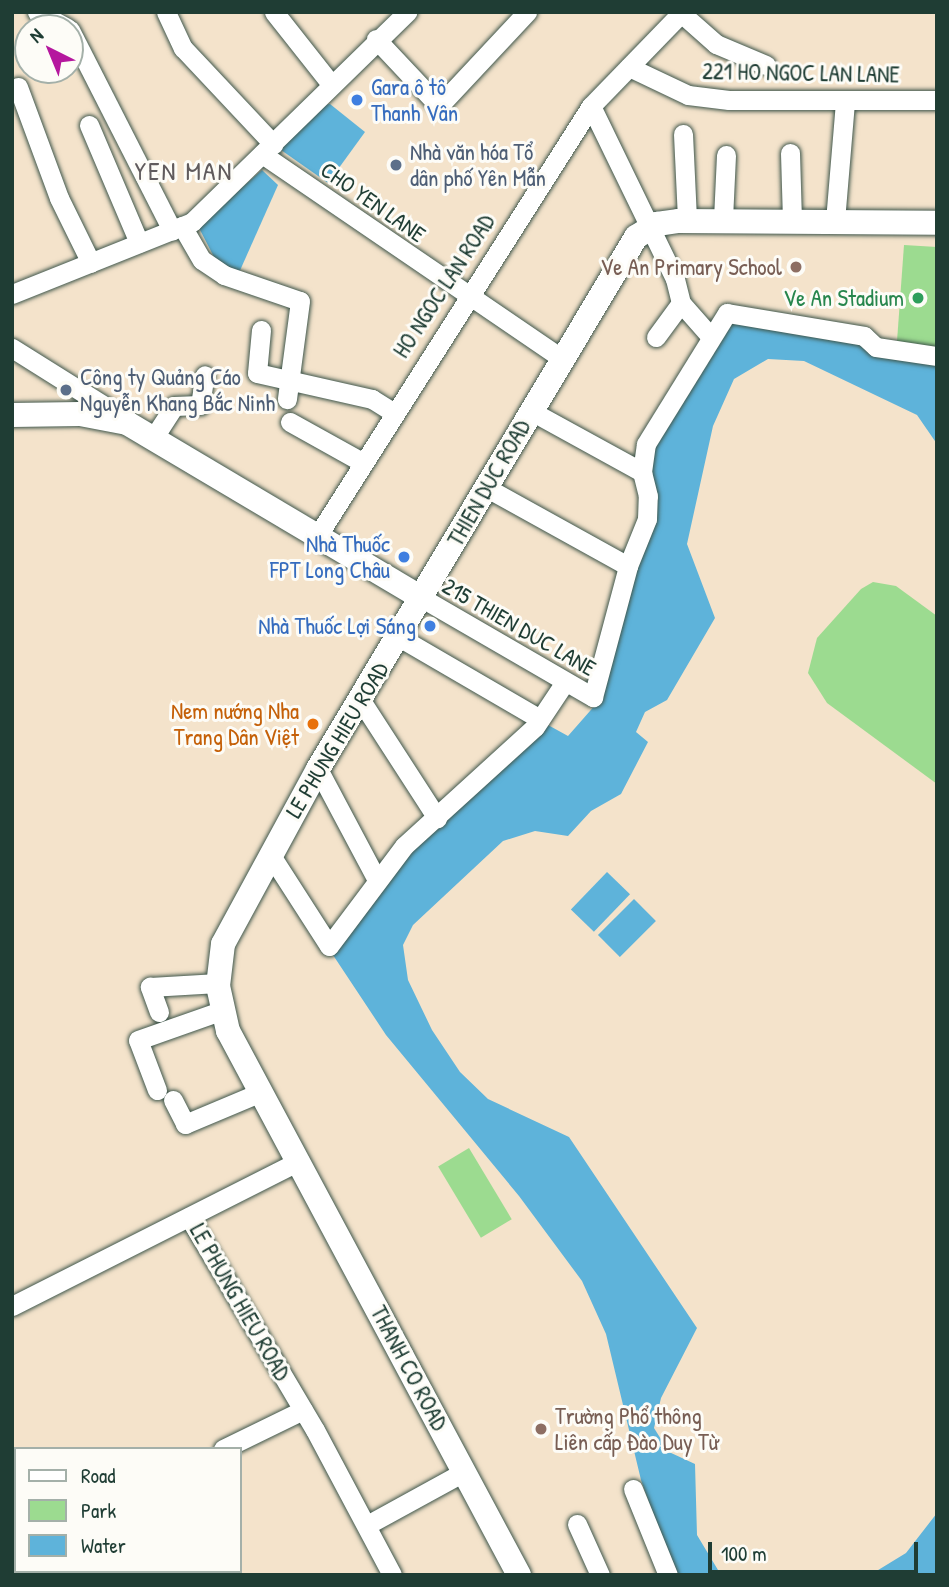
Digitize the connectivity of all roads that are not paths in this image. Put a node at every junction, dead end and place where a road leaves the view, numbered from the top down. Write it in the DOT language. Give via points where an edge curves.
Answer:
graph roads {
  1 [pos="166,12"];
  2 [pos="274,12"];
  3 [pos="527,12"];
  4 [pos="681,13"];
  5 [pos="394,16"];
  6 [pos="376,39"];
  7 [pos="766,65"];
  8 [pos="629,67"];
  9 [pos="84,71"];
  10 [pos="330,83"];
  11 [pos="18,87"];
  12 [pos="937,100"];
  13 [pos="845,103"];
  14 [pos="591,106"];
  15 [pos="89,125"];
  16 [pos="683,134"];
  17 [pos="268,149"];
  18 [pos="790,153"];
  19 [pos="726,155"];
  20 [pos="723,219"];
  21 [pos="687,220"];
  22 [pos="792,221"];
  23 [pos="835,221"];
  24 [pos="937,222"];
  25 [pos="177,228"];
  26 [pos="648,228"];
  27 [pos="139,243"];
  28 [pos="91,262"];
  29 [pos="12,294"];
  30 [pos="467,295"];
  31 [pos="681,303"];
  32 [pos="261,330"];
  33 [pos="656,337"];
  34 [pos="711,337"];
  35 [pos="12,348"];
  36 [pos="937,356"];
  37 [pos="561,358"];
  38 [pos="205,374"];
  39 [pos="288,389"];
  40 [pos="531,411"];
  41 [pos="393,412"];
  42 [pos="12,415"];
  43 [pos="290,422"];
  44 [pos="149,434"];
  45 [pos="362,462"];
  46 [pos="642,471"];
  47 [pos="487,488"];
  48 [pos="318,535"];
  49 [pos="628,566"];
  50 [pos="422,598"];
  51 [pos="399,637"];
  52 [pos="565,682"];
  53 [pos="360,699"];
  54 [pos="540,719"];
  55 [pos="318,769"];
  56 [pos="437,818"];
  57 [pos="270,854"];
  58 [pos="376,878"];
  59 [pos="218,983"];
  60 [pos="223,1010"];
  61 [pos="159,1012"];
  62 [pos="261,1092"];
  63 [pos="299,1161"];
  64 [pos="189,1217"];
  65 [pos="12,1306"];
  66 [pos="303,1410"];
  67 [pos="227,1447"];
  68 [pos="464,1472"];
  69 [pos="633,1489"];
  70 [pos="577,1524"];
  71 [pos="367,1525"];
  72 [pos="392,1575"];
  73 [pos="519,1575"];
  74 [pos="600,1575"];
  75 [pos="668,1575"];
  1 -- 17 [label="street, CHO YEN LANE" via="183,48"];
  2 -- 10 [label="street"];
  3 -- 6 [label="street" via="439,106"];
  4 -- 7 [label="street" via="716,44"];
  4 -- 8 [label="street, HO NGOC LAN ROAD"];
  5 -- 6 [label="street"];
  6 -- 10 [label="street"];
  8 -- 13 [label="street, 221 HO NGOC LAN LANE" via="688,95"];
  8 -- 14 [label="street, HO NGOC LAN ROAD"];
  9 -- 25 [label="street"];
  10 -- 17 [label="street"];
  11 -- 28 [label="street" via="59,198"];
  12 -- 13 [label="street, 221 HO NGOC LAN LANE"];
  13 -- 23 [label="street"];
  14 -- 26 [label="street"];
  14 -- 30 [label="street, HO NGOC LAN ROAD"];
  15 -- 27 [label="street"];
  16 -- 21 [label="street"];
  17 -- 25 [label="street" via="215,203"];
  17 -- 30 [label="street, CHO YEN LANE"];
  18 -- 22 [label="street"];
  19 -- 20 [label="street"];
  20 -- 21 [label="main road"];
  20 -- 22 [label="main road"];
  21 -- 26 [label="main road"];
  22 -- 23 [label="main road"];
  23 -- 24 [label="main road"];
  25 -- 27 [label="street"];
  25 -- 39 [label="street" via="202,260 225,275 300,301"];
  26 -- 31 [label="street" via="675,279"];
  26 -- 37 [label="main road, THIEN DUC ROAD" via="626,249"];
  27 -- 28 [label="street"];
  28 -- 29 [label="street"];
  30 -- 37 [label="street, CHO YEN LANE"];
  30 -- 41 [label="street, HO NGOC LAN ROAD"];
  31 -- 33 [label="street"];
  31 -- 34 [label="street"];
  32 -- 39 [label="street" via="257,373"];
  34 -- 36 [label="street" via="721,318 734,311 864,336 876,347"];
  34 -- 46 [label="street" via="646,444"];
  35 -- 44 [label="street"];
  37 -- 40 [label="main road, THIEN DUC ROAD"];
  38 -- 44 [label="street" via="200,405 174,406"];
  39 -- 41 [label="street" via="372,400"];
  40 -- 46 [label="street"];
  40 -- 47 [label="main road, THIEN DUC ROAD"];
  41 -- 45 [label="street, HO NGOC LAN ROAD"];
  42 -- 44 [label="main road" via="100,416"];
  43 -- 45 [label="street"];
  44 -- 48 [label="main road"];
  45 -- 48 [label="street, HO NGOC LAN ROAD"];
  46 -- 49 [label="street" via="647,519"];
  47 -- 49 [label="street"];
  47 -- 50 [label="main road, THIEN DUC ROAD"];
  48 -- 50 [label="main road"];
  49 -- 52 [label="street, 215 THIEN DUC LANE" via="593,697"];
  50 -- 51 [label="main road, LE PHUNG HIEU ROAD"];
  50 -- 52 [label="street, 215 THIEN DUC LANE"];
  51 -- 53 [label="main road, LE PHUNG HIEU ROAD"];
  51 -- 54 [label="street"];
  52 -- 54 [label="street"];
  53 -- 55 [label="main road, LE PHUNG HIEU ROAD"];
  53 -- 56 [label="street"];
  54 -- 56 [label="street"];
  55 -- 57 [label="main road, LE PHUNG HIEU ROAD"];
  55 -- 58 [label="street"];
  56 -- 58 [label="street"];
  57 -- 58 [label="street" via="329,946"];
  57 -- 59 [label="main road, LE PHUNG HIEU ROAD" via="226,936"];
  59 -- 60 [label="main road, LE PHUNG HIEU ROAD"];
  59 -- 61 [label="street" via="150,987"];
  60 -- 62 [label="main road, LE PHUNG HIEU ROAD" via="228,1031"];
  60 -- 62 [label="street" via="138,1040 185,1124"];
  62 -- 63 [label="main road, LE PHUNG HIEU ROAD"];
  63 -- 64 [label="street, LE PHUNG HIEU ROAD"];
  63 -- 68 [label="main road, THANH CO ROAD"];
  64 -- 65 [label="street"];
  64 -- 66 [label="street, LE PHUNG HIEU ROAD"];
  66 -- 67 [label="street"];
  66 -- 71 [label="street, LE PHUNG HIEU ROAD"];
  68 -- 71 [label="street"];
  68 -- 73 [label="main road, THANH CO ROAD"];
  69 -- 75 [label="street"];
  70 -- 74 [label="street"];
  71 -- 72 [label="street, LE PHUNG HIEU ROAD"];
}
